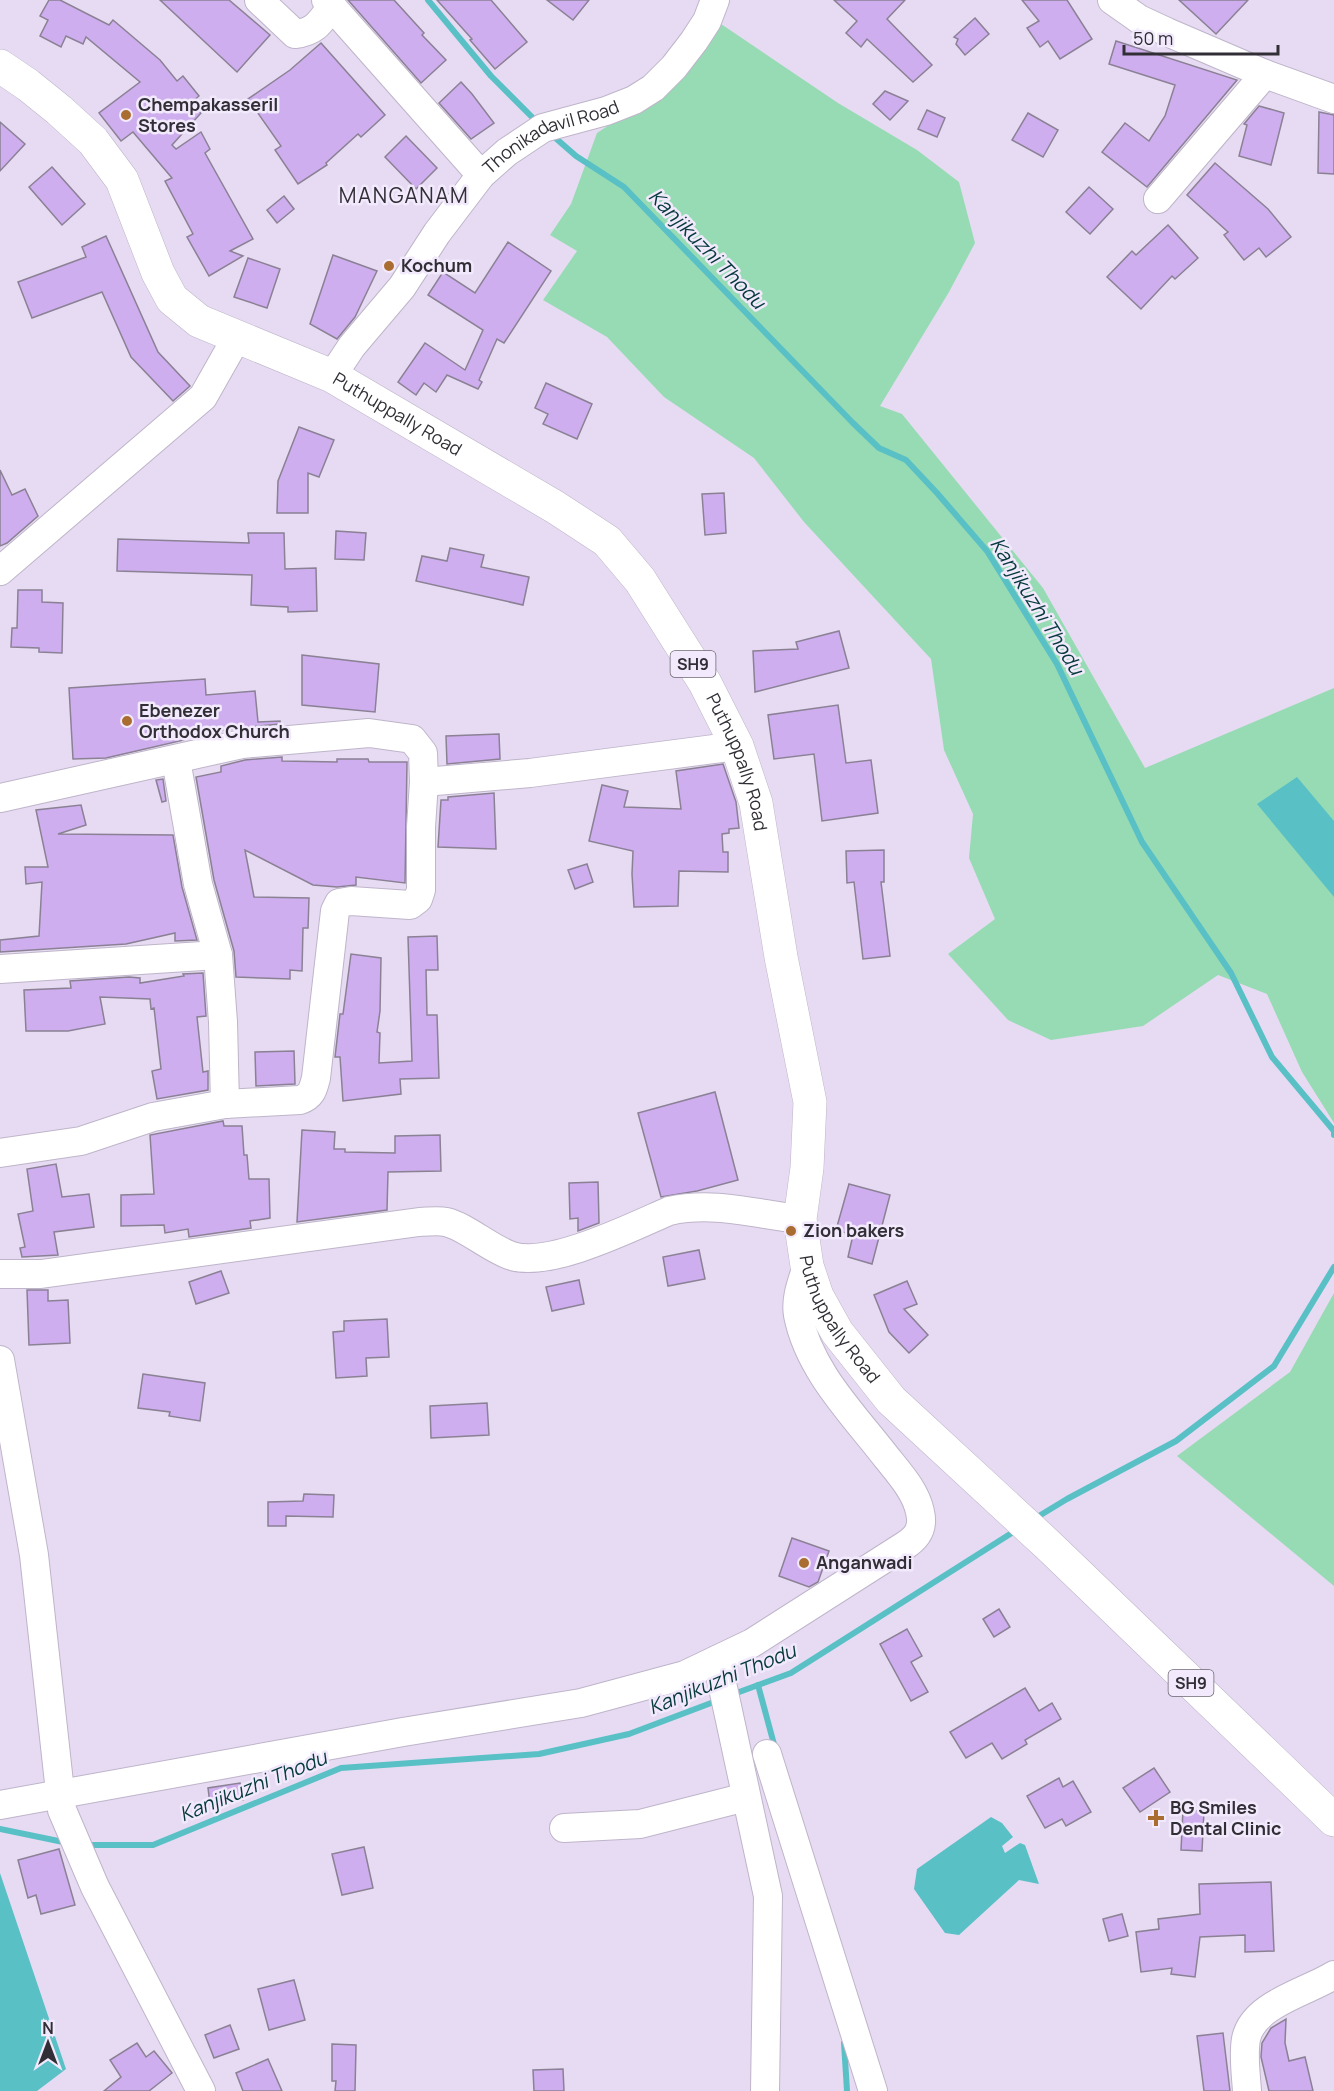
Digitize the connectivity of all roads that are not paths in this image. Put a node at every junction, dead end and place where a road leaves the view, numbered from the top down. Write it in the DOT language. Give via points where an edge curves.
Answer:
graph roads {
  1 [pos="259,0"];
  2 [pos="715,0"];
  3 [pos="1112,0"];
  4 [pos="329,3"];
  5 [pos="0,66"];
  6 [pos="1265,74"];
  7 [pos="1334,99"];
  8 [pos="481,175"];
  9 [pos="1158,199"];
  10 [pos="237,337"];
  11 [pos="332,376"];
  12 [pos="0,571"];
  13 [pos="737,746"];
  14 [pos="176,760"];
  15 [pos="424,782"];
  16 [pos="0,798"];
  17 [pos="218,955"];
  18 [pos="0,969"];
  19 [pos="225,1104"];
  20 [pos="0,1154"];
  21 [pos="800,1219"];
  22 [pos="807,1266"];
  23 [pos="0,1274"];
  24 [pos="0,1360"];
  25 [pos="717,1660"];
  26 [pos="767,1754"];
  27 [pos="747,1797"];
  28 [pos="61,1801"];
  29 [pos="0,1804"];
  30 [pos="1334,1820"];
  31 [pos="564,1828"];
  32 [pos="1334,1975"];
  33 [pos="201,2091"];
  34 [pos="765,2091"];
  35 [pos="873,2091"];
  36 [pos="1247,2091"];
  1 -- 4 [label="street" via="295,33 306,33 316,27"];
  2 -- 8 [label="street, Thonikadavil Road" via="694,41 653,88 606,111 543,128"];
  3 -- 6 [label="street" via="1167,33"];
  4 -- 8 [label="street"];
  5 -- 10 [label="main road, Puthuppally Road / SH9" via="93,141 122,180 158,273 172,298 199,321"];
  6 -- 7 [label="street"];
  6 -- 9 [label="street"];
  8 -- 11 [label="street, Thonikadavil Road"];
  10 -- 11 [label="main road, Puthuppally Road / SH9"];
  10 -- 12 [label="street" via="203,397"];
  11 -- 13 [label="main road, Puthuppally Road / SH9" via="607,541 640,580 669,624"];
  13 -- 15 [label="street" via="530,773"];
  13 -- 21 [label="main road, Puthuppally Road / SH9" via="756,803 810,1102"];
  14 -- 15 [label="street" via="242,744 369,733 411,739 417,744 423,753"];
  14 -- 16 [label="street"];
  14 -- 17 [label="street" via="198,884"];
  15 -- 19 [label="street" via="418,899 410,904 345,902 339,903 334,911 321,1049 313,1091 300,1100"];
  17 -- 18 [label="street"];
  17 -- 19 [label="street"];
  19 -- 20 [label="street" via="153,1117 81,1141"];
  21 -- 22 [label="main road, Puthuppally Road / SH9"];
  21 -- 23 [label="street" via="724,1207 681,1208 579,1248 527,1258 512,1256 448,1222 419,1222 41,1274"];
  22 -- 25 [label="street" via="799,1290 798,1314 810,1351 828,1382 903,1478 921,1514 920,1527 916,1538 885,1559 752,1643"];
  22 -- 30 [label="main road, Puthuppally Road / SH9" via="817,1296 837,1332 891,1400"];
  24 -- 28 [label="street" via="34,1555"];
  25 -- 27 [label="street"];
  25 -- 28 [label="street" via="685,1675 581,1703 403,1732"];
  26 -- 35 [label="street"];
  27 -- 31 [label="street" via="640,1824"];
  27 -- 34 [label="street" via="768,1896"];
  28 -- 29 [label="street"];
  28 -- 33 [label="street" via="95,1887"];
  32 -- 36 [label="street" via="1272,2007 1253,2022 1246,2039"];
}
